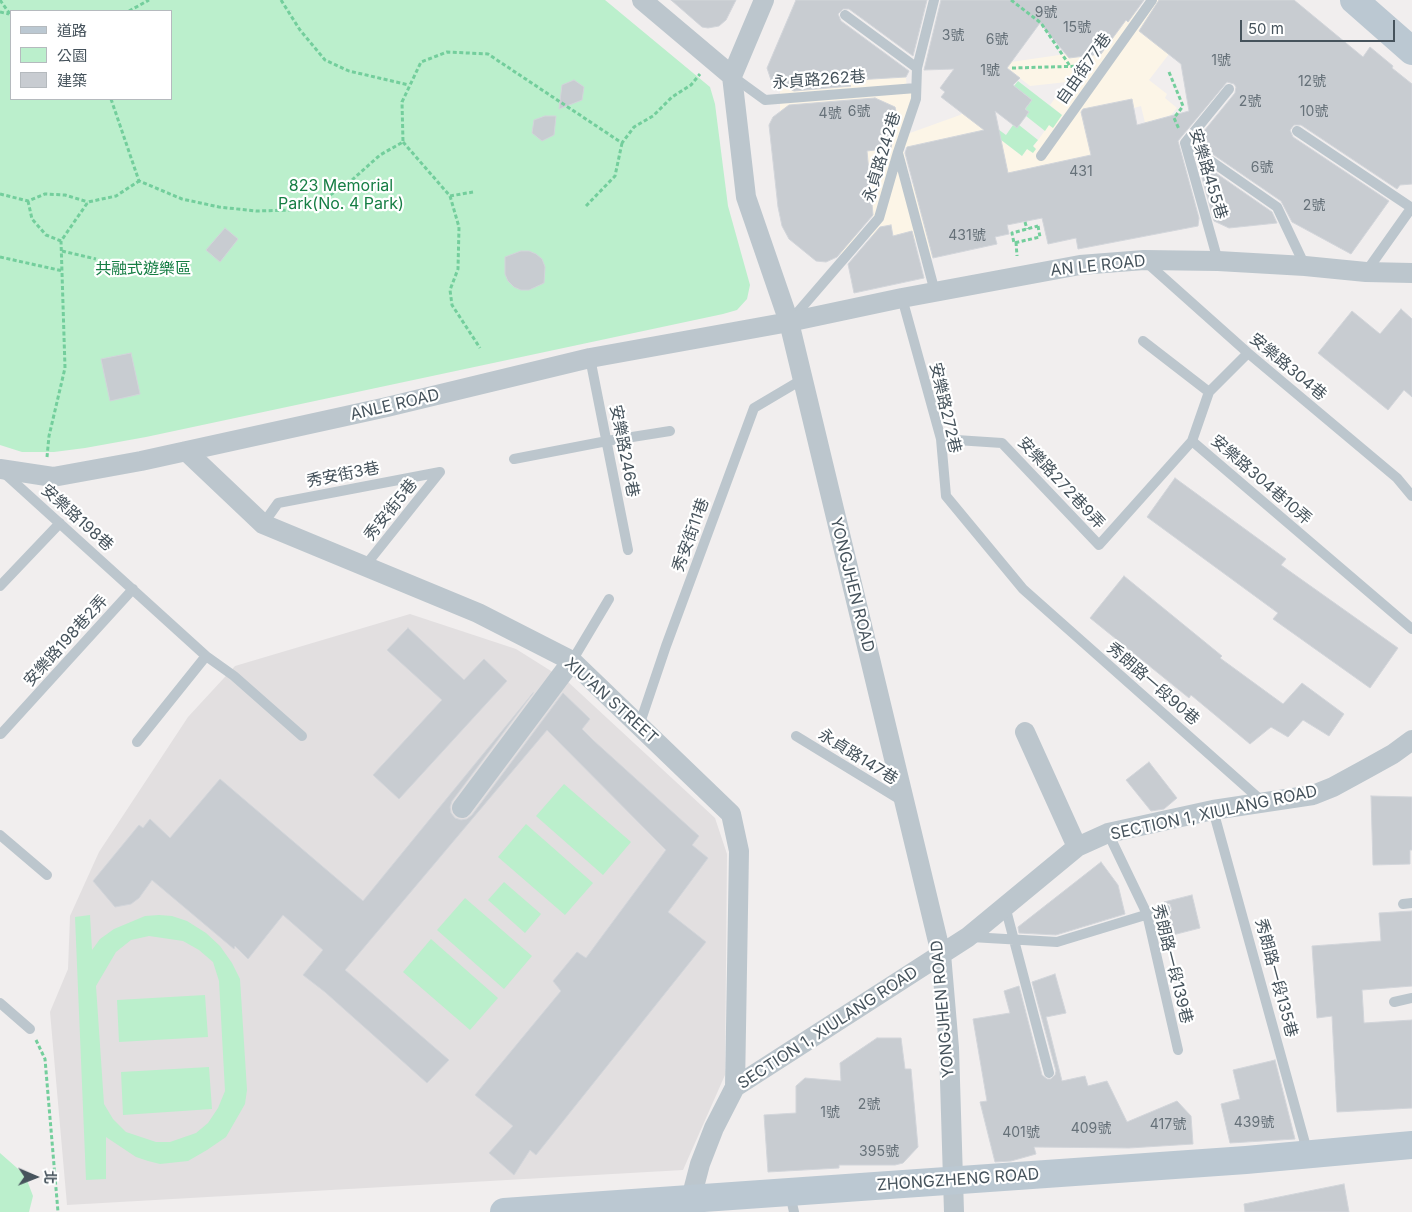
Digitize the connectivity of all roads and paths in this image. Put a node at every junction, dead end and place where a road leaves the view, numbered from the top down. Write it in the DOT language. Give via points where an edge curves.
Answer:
graph roads {
  1 [pos="0,0"];
  2 [pos="148,0"];
  3 [pos="281,0"];
  4 [pos="642,0"];
  5 [pos="764,0"];
  6 [pos="934,0"];
  7 [pos="1011,0"];
  8 [pos="1152,0"];
  9 [pos="1354,0"];
  10 [pos="131,10"];
  11 [pos="10,13"];
  12 [pos="845,15"];
  13 [pos="1412,51"];
  14 [pos="712,60"];
  15 [pos="1104,66"];
  16 [pos="1070,67"];
  17 [pos="917,68"];
  18 [pos="1012,68"];
  19 [pos="1169,72"];
  20 [pos="732,76"];
  21 [pos="410,85"];
  22 [pos="916,88"];
  23 [pos="1230,89"];
  24 [pos="111,100"];
  25 [pos="1297,130"];
  26 [pos="403,142"];
  27 [pos="622,143"];
  28 [pos="1185,143"];
  29 [pos="898,152"];
  30 [pos="1041,156"];
  31 [pos="140,181"];
  32 [pos="473,192"];
  33 [pos="0,194"];
  34 [pos="450,196"];
  35 [pos="28,201"];
  36 [pos="88,202"];
  37 [pos="586,206"];
  38 [pos="1412,207"];
  39 [pos="1025,222"];
  40 [pos="1028,229"];
  41 [pos="62,241"];
  42 [pos="62,251"];
  43 [pos="0,257"];
  44 [pos="96,259"];
  45 [pos="1144,260"];
  46 [pos="1218,261"];
  47 [pos="1305,266"];
  48 [pos="63,272"];
  49 [pos="1366,272"];
  50 [pos="1412,273"];
  51 [pos="935,292"];
  52 [pos="902,298"];
  53 [pos="789,322"];
  54 [pos="1143,341"];
  55 [pos="480,348"];
  56 [pos="1248,353"];
  57 [pos="590,358"];
  58 [pos="802,379"];
  59 [pos="1209,392"];
  60 [pos="670,431"];
  61 [pos="941,439"];
  62 [pos="607,441"];
  63 [pos="1192,441"];
  64 [pos="186,452"];
  65 [pos="514,459"];
  66 [pos="0,470"];
  67 [pos="440,472"];
  68 [pos="45,476"];
  69 [pos="1412,496"];
  70 [pos="60,524"];
  71 [pos="263,524"];
  72 [pos="628,550"];
  73 [pos="365,566"];
  74 [pos="0,586"];
  75 [pos="133,589"];
  76 [pos="1023,589"];
  77 [pos="609,599"];
  78 [pos="1412,629"];
  79 [pos="206,656"];
  80 [pos="572,661"];
  81 [pos="640,726"];
  82 [pos="1025,732"];
  83 [pos="0,734"];
  84 [pos="302,736"];
  85 [pos="796,736"];
  86 [pos="1412,740"];
  87 [pos="137,742"];
  88 [pos="1263,802"];
  89 [pos="904,803"];
  90 [pos="462,808"];
  91 [pos="1213,810"];
  92 [pos="1108,833"];
  93 [pos="0,835"];
  94 [pos="1077,847"];
  95 [pos="47,874"];
  96 [pos="1005,906"];
  97 [pos="1165,909"];
  98 [pos="1147,914"];
  99 [pos="968,937"];
  100 [pos="1015,940"];
  101 [pos="941,954"];
  102 [pos="1412,998"];
  103 [pos="1394,1002"];
  104 [pos="0,1003"];
  105 [pos="30,1029"];
  106 [pos="1178,1050"];
  107 [pos="1049,1073"];
  108 [pos="734,1087"];
  109 [pos="1412,1145"];
  110 [pos="1308,1155"];
  111 [pos="953,1180"];
  112 [pos="792,1202"];
  113 [pos="689,1205"];
  114 [pos="550,1210"];
  115 [pos="58,1212"];
  116 [pos="504,1212"];
  117 [pos="954,1212"];
  1 -- 11 [label="path"];
  2 -- 10 [label="path"];
  3 -- 21 [label="path" via="325,60 349,71"];
  4 -- 14 [label="street"];
  5 -- 20 [label="street, YONGJHEN ROAD"];
  6 -- 17 [label="lane, 永貞路242巷"];
  7 -- 16 [label="path" via="1041,23"];
  8 -- 15 [label="lane, 自由街77巷"];
  9 -- 13 [label="street"];
  12 -- 17 [label="lane"];
  14 -- 20 [label="street"];
  14 -- 27 [label="path" via="691,85 634,127"];
  15 -- 16 [label="path"];
  15 -- 30 [label="lane, 自由街77巷"];
  16 -- 18 [label="path"];
  17 -- 22 [label="lane, 永貞路242巷"];
  19 -- 28 [label="path, 安樂路455巷" via="1183,106 1174,118"];
  20 -- 22 [label="lane, 永貞路262巷" via="765,100"];
  20 -- 53 [label="street, YONGJHEN ROAD" via="746,197"];
  21 -- 26 [label="path" via="402,102"];
  21 -- 27 [label="path" via="420,62 448,52 488,54"];
  22 -- 29 [label="lane, 永貞路242巷" via="916,100"];
  23 -- 28 [label="lane"];
  24 -- 31 [label="path"];
  25 -- 38 [label="lane"];
  26 -- 31 [label="path" via="380,155 323,200 291,210 219,207 182,199"];
  26 -- 34 [label="path"];
  27 -- 37 [label="path" via="615,176"];
  28 -- 46 [label="lane, 安樂路455巷"];
  28 -- 47 [label="lane" via="1277,207"];
  29 -- 51 [label="lane"];
  29 -- 53 [label="lane, 永貞路242巷" via="879,218"];
  31 -- 36 [label="path" via="116,196"];
  32 -- 34 [label="path"];
  33 -- 35 [label="path"];
  34 -- 55 [label="path" via="459,227 458,269 450,290 452,305"];
  35 -- 36 [label="path" via="46,194 65,195"];
  35 -- 41 [label="path" via="32,219 46,235"];
  36 -- 41 [label="path"];
  38 -- 49 [label="lane"];
  39 -- 40 [label="path"];
  40 -- 40 [label="path" via="1038,226 1040,238 1014,243 1012,233"];
  41 -- 42 [label="path"];
  42 -- 44 [label="path"];
  42 -- 48 [label="path"];
  43 -- 48 [label="path"];
  45 -- 46 [label="street, AN LE ROAD"];
  45 -- 51 [label="street, AN LE ROAD" via="1080,265"];
  45 -- 56 [label="lane, 安樂路304巷"];
  46 -- 47 [label="street, AN LE ROAD"];
  47 -- 49 [label="street, AN LE ROAD"];
  48 -- 68 [label="path" via="65,368 49,436"];
  49 -- 50 [label="street, AN LE ROAD"];
  51 -- 52 [label="street, AN LE ROAD"];
  52 -- 53 [label="street, AN LE ROAD"];
  52 -- 61 [label="lane, 安樂路272巷"];
  53 -- 57 [label="street, ANLE ROAD"];
  53 -- 58 [label="street, YONGJHEN ROAD"];
  54 -- 59 [label="lane"];
  56 -- 59 [label="lane"];
  56 -- 69 [label="lane, 安樂路304巷" via="1397,478"];
  57 -- 62 [label="lane, 安樂路246巷"];
  57 -- 64 [label="street, ANLE ROAD"];
  58 -- 81 [label="lane, 秀安街11巷" via="754,408 666,646"];
  58 -- 89 [label="street, YONGJHEN ROAD"];
  59 -- 63 [label="lane, 安樂路304巷10弄"];
  60 -- 62 [label="lane"];
  61 -- 63 [label="lane, 安樂路272巷9弄" via="1002,443 1098,545"];
  61 -- 76 [label="lane, 安樂路272巷" via="946,496"];
  62 -- 65 [label="lane"];
  62 -- 72 [label="lane, 安樂路246巷"];
  63 -- 78 [label="lane, 安樂路304巷10弄"];
  64 -- 68 [label="street, ANLE ROAD"];
  64 -- 71 [label="street, XIU'AN STREET"];
  66 -- 68 [label="street, ANLE ROAD"];
  66 -- 70 [label="lane, 安樂路198巷"];
  67 -- 71 [label="lane, 秀安街3巷" via="278,503"];
  67 -- 73 [label="lane, 秀安街5巷"];
  70 -- 74 [label="lane"];
  70 -- 75 [label="lane, 安樂路198巷"];
  71 -- 73 [label="street, XIU'AN STREET"];
  73 -- 80 [label="street, XIU'AN STREET" via="478,613"];
  75 -- 79 [label="lane, 安樂路198巷"];
  75 -- 83 [label="lane, 安樂路198巷2弄"];
  76 -- 88 [label="lane, 秀朗路一段90巷"];
  77 -- 80 [label="lane"];
  79 -- 84 [label="lane, 安樂路198巷" via="234,676"];
  79 -- 87 [label="lane"];
  80 -- 81 [label="street, XIU'AN STREET"];
  80 -- 90 [label="street"];
  81 -- 108 [label="street, XIU'AN STREET" via="731,814 739,851"];
  82 -- 94 [label="street"];
  85 -- 89 [label="lane, 永貞路147巷"];
  86 -- 88 [label="street, SECTION 1, XIULANG ROAD" via="1333,787 1313,794"];
  88 -- 91 [label="street, SECTION 1, XIULANG ROAD"];
  89 -- 101 [label="street, YONGJHEN ROAD"];
  91 -- 92 [label="street, SECTION 1, XIULANG ROAD"];
  91 -- 110 [label="lane, 秀朗路一段135巷"];
  92 -- 94 [label="street, SECTION 1, XIULANG ROAD"];
  92 -- 98 [label="lane, 秀朗路一段139巷"];
  93 -- 95 [label="lane"];
  94 -- 96 [label="street, SECTION 1, XIULANG ROAD"];
  96 -- 99 [label="street, SECTION 1, XIULANG ROAD"];
  96 -- 100 [label="lane"];
  97 -- 98 [label="lane"];
  98 -- 100 [label="lane" via="1057,942"];
  98 -- 106 [label="lane, 秀朗路一段139巷"];
  99 -- 100 [label="lane"];
  99 -- 101 [label="street, SECTION 1, XIULANG ROAD"];
  100 -- 107 [label="lane"];
  101 -- 108 [label="street, SECTION 1, XIULANG ROAD"];
  101 -- 111 [label="street, YONGJHEN ROAD" via="949,1048"];
  102 -- 103 [label="lane"];
  104 -- 105 [label="lane"];
  105 -- 115 [label="path" via="45,1059"];
  108 -- 113 [label="street, SECTION 1, XIULANG ROAD" via="700,1164"];
  109 -- 110 [label="street, ZHONGZHENG ROAD"];
  110 -- 111 [label="street, ZHONGZHENG ROAD"];
  111 -- 112 [label="street, ZHONGZHENG ROAD"];
  111 -- 117 [label="street, YONGJHEN ROAD"];
  112 -- 113 [label="street, ZHONGZHENG ROAD"];
  113 -- 114 [label="street, ZHONGZHENG ROAD"];
  114 -- 116 [label="street, ZHONGZHENG ROAD"];
}
